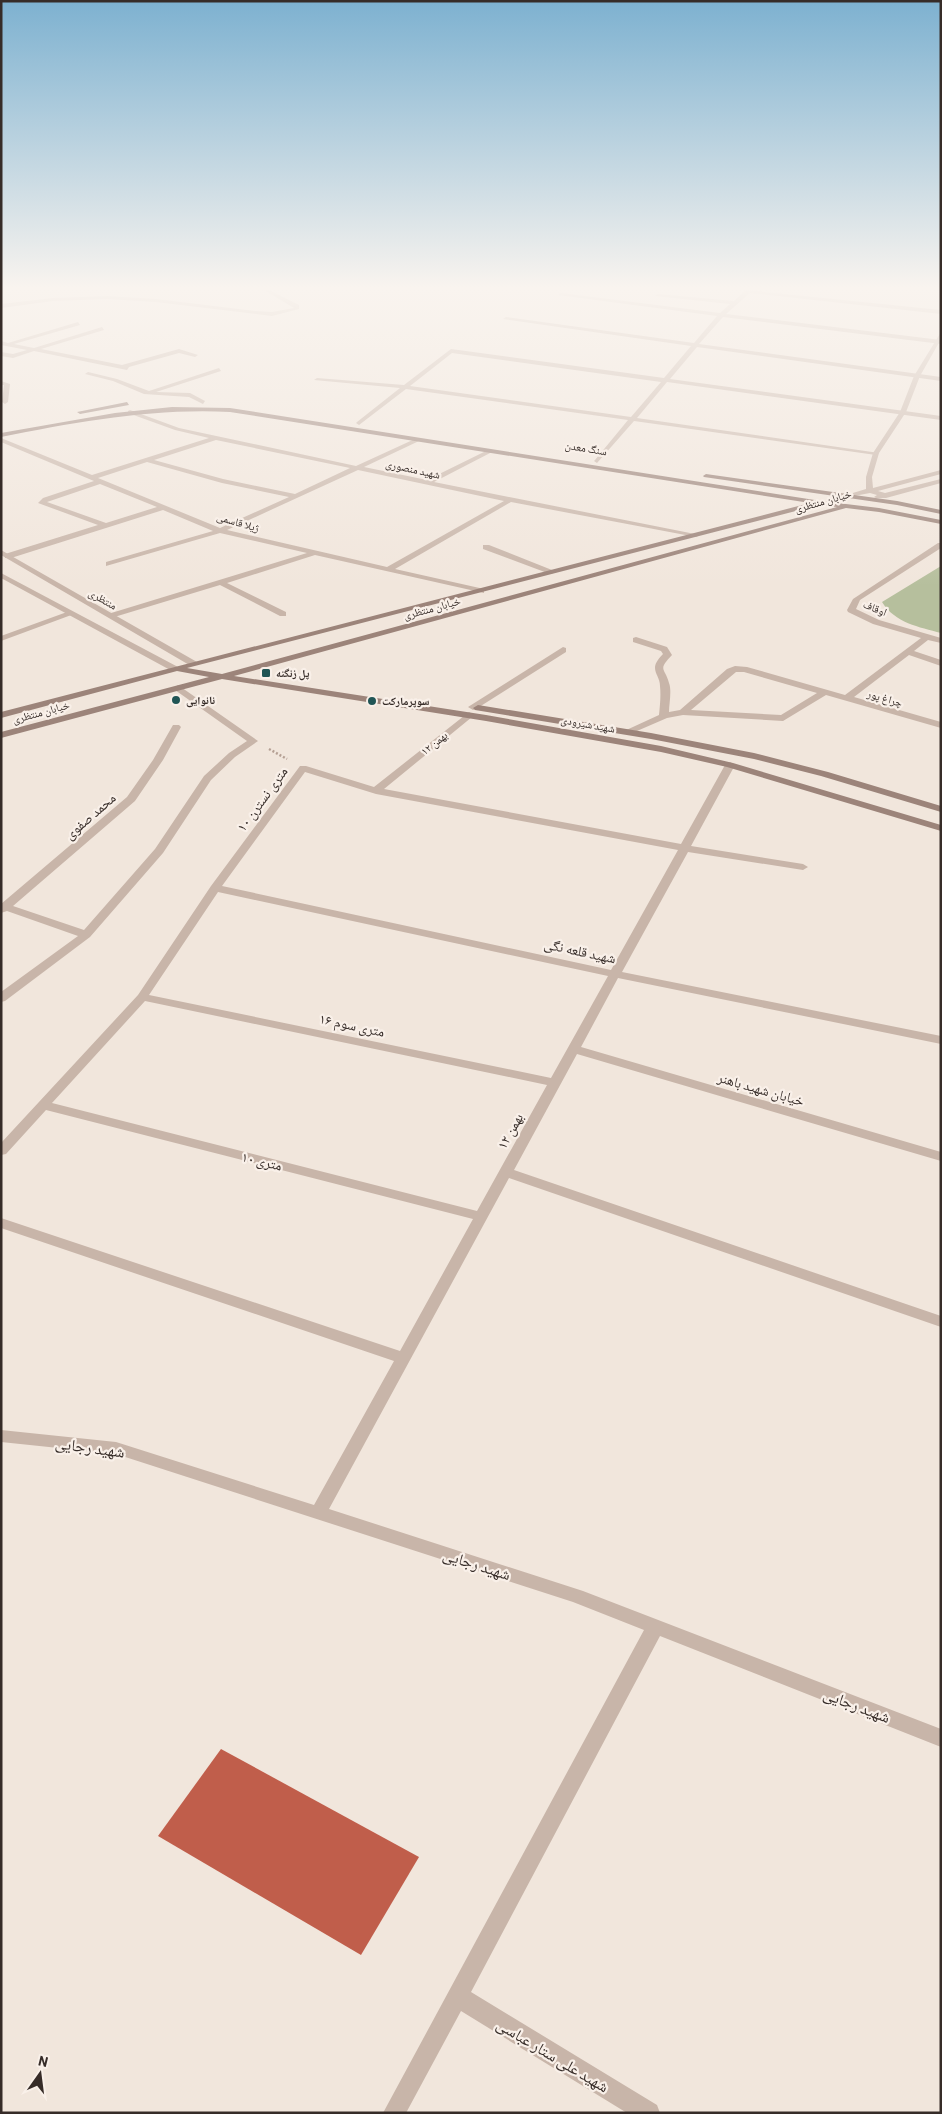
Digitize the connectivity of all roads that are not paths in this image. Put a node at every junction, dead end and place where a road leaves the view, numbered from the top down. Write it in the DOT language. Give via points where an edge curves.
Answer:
graph roads {
  1 [pos="7,389"];
  2 [pos="137,389"];
  3 [pos="157,389"];
  4 [pos="405,389"];
  5 [pos="419,389"];
  6 [pos="657,389"];
  7 [pos="729,389"];
  8 [pos="913,389"];
  9 [pos="146,392"];
  10 [pos="5,402"];
  11 [pos="166,402"];
  12 [pos="203,402"];
  13 [pos="134,403"];
  14 [pos="76,412"];
  15 [pos="130,412"];
  16 [pos="903,412"];
  17 [pos="941,418"];
  18 [pos="631,419"];
  19 [pos="359,423"];
  20 [pos="1,435"];
  21 [pos="216,438"];
  22 [pos="1,440"];
  23 [pos="417,440"];
  24 [pos="490,451"];
  25 [pos="876,453"];
  26 [pos="148,460"];
  27 [pos="597,460"];
  28 [pos="356,468"];
  29 [pos="656,469"];
  30 [pos="941,472"];
  31 [pos="694,474"];
  32 [pos="93,477"];
  33 [pos="102,481"];
  34 [pos="941,481"];
  35 [pos="427,483"];
  36 [pos="870,490"];
  37 [pos="296,496"];
  38 [pos="886,496"];
  39 [pos="845,497"];
  40 [pos="510,500"];
  41 [pos="868,500"];
  42 [pos="821,503"];
  43 [pos="850,506"];
  44 [pos="164,507"];
  45 [pos="941,512"];
  46 [pos="941,522"];
  47 [pos="104,524"];
  48 [pos="220,531"];
  49 [pos="696,535"];
  50 [pos="941,545"];
  51 [pos="486,547"];
  52 [pos="314,553"];
  53 [pos="4,554"];
  54 [pos="109,564"];
  55 [pos="388,570"];
  56 [pos="553,572"];
  57 [pos="1,576"];
  58 [pos="222,583"];
  59 [pos="480,591"];
  60 [pos="70,614"];
  61 [pos="283,614"];
  62 [pos="112,616"];
  63 [pos="927,637"];
  64 [pos="1,639"];
  65 [pos="636,640"];
  66 [pos="941,641"];
  67 [pos="563,650"];
  68 [pos="907,652"];
  69 [pos="941,663"];
  70 [pos="194,664"];
  71 [pos="175,669"];
  72 [pos="242,671"];
  73 [pos="225,676"];
  74 [pos="178,688"];
  75 [pos="823,693"];
  76 [pos="846,699"];
  77 [pos="471,711"];
  78 [pos="683,712"];
  79 [pos="1,715"];
  80 [pos="664,716"];
  81 [pos="941,726"];
  82 [pos="176,727"];
  83 [pos="627,732"];
  84 [pos="1,735"];
  85 [pos="730,764"];
  86 [pos="376,791"];
  87 [pos="941,809"];
  88 [pos="941,828"];
  89 [pos="684,848"];
  90 [pos="803,867"];
  91 [pos="215,888"];
  92 [pos="4,908"];
  93 [pos="86,935"];
  94 [pos="615,974"];
  95 [pos="142,997"];
  96 [pos="1,998"];
  97 [pos="941,1040"];
  98 [pos="574,1050"];
  99 [pos="555,1083"];
  100 [pos="43,1105"];
  101 [pos="1,1151"];
  102 [pos="941,1157"];
  103 [pos="506,1172"];
  104 [pos="482,1217"];
  105 [pos="1,1223"];
  106 [pos="941,1322"];
  107 [pos="404,1358"];
  108 [pos="1,1436"];
  109 [pos="318,1513"];
  110 [pos="656,1626"];
  111 [pos="941,1738"];
  112 [pos="458,1997"];
  113 [pos="394,2113"];
  114 [pos="649,2113"];
  1 -- 10 [label="street"];
  2 -- 9 [label="street"];
  3 -- 9 [label="street"];
  4 -- 19 [label="street"];
  5 -- 18 [label="street"];
  6 -- 18 [label="street"];
  7 -- 16 [label="street"];
  8 -- 16 [label="street"];
  9 -- 12 [label="street" via="190,395"];
  11 -- 12 [label="main road, سنگ معدن"];
  12 -- 19 [label="main road, سنگ معدن"];
  13 -- 14 [label="main road"];
  15 -- 20 [label="main road, سنگ معدن"];
  15 -- 21 [label="street, شهید منصوری" via="176,429"];
  15 -- 23 [label="main road, سنگ معدن" via="183,408 230,410"];
  16 -- 17 [label="street"];
  16 -- 25 [label="street"];
  18 -- 25 [label="street"];
  18 -- 27 [label="street"];
  19 -- 27 [label="main road, سنگ معدن"];
  21 -- 26 [label="street"];
  21 -- 28 [label="street, شهید منصوری"];
  22 -- 32 [label="street, ژیلا قاسمی"];
  23 -- 24 [label="main road, سنگ معدن"];
  23 -- 28 [label="street"];
  24 -- 35 [label="street"];
  24 -- 42 [label="main road, سنگ معدن"];
  25 -- 36 [label="street" via="869,477"];
  26 -- 32 [label="street"];
  26 -- 37 [label="street" via="222,481"];
  27 -- 29 [label="main road, سنگ معدن"];
  28 -- 35 [label="street, شهید منصوری"];
  28 -- 37 [label="street"];
  30 -- 36 [label="street"];
  31 -- 39 [label="main road"];
  32 -- 33 [label="street, ژیلا قاسمی"];
  33 -- 44 [label="street, ژیلا قاسمی"];
  33 -- 47 [label="street" via="42,503"];
  34 -- 38 [label="street"];
  35 -- 40 [label="street, شهید منصوری"];
  36 -- 38 [label="street"];
  36 -- 39 [label="street"];
  37 -- 48 [label="street"];
  38 -- 41 [label="street"];
  39 -- 41 [label="main road"];
  39 -- 42 [label="main road, خیابان منتظری"];
  40 -- 49 [label="street, شهید منصوری"];
  40 -- 55 [label="street"];
  41 -- 43 [label="main road, خیابان منتظری"];
  41 -- 45 [label="main road"];
  42 -- 43 [label="main road, سنگ معدن"];
  42 -- 49 [label="main road, خیابان منتظری"];
  43 -- 46 [label="main road, سنگ معدن"];
  43 -- 72 [label="main road, خیابان منتظری"];
  44 -- 47 [label="street"];
  44 -- 48 [label="street, ژیلا قاسمی"];
  47 -- 53 [label="street"];
  48 -- 52 [label="street, ژیلا قاسمی"];
  48 -- 54 [label="street"];
  49 -- 56 [label="main road, خیابان منتظری"];
  50 -- 63 [label="street, اوقاف" via="857,599 852,610 876,622"];
  51 -- 56 [label="street"];
  52 -- 55 [label="street, ژیلا قاسمی"];
  52 -- 58 [label="street"];
  53 -- 62 [label="street, منتظری"];
  55 -- 59 [label="street, ژیلا قاسمی"];
  56 -- 59 [label="main road, خیابان منتظری"];
  57 -- 60 [label="street"];
  58 -- 61 [label="street"];
  58 -- 62 [label="street"];
  59 -- 70 [label="main road, خیابان منتظری"];
  60 -- 64 [label="street"];
  60 -- 71 [label="street"];
  62 -- 70 [label="street, منتظری"];
  63 -- 66 [label="street, اوقاف"];
  63 -- 68 [label="street"];
  65 -- 80 [label="street" via="664,649 668,655 663,658 659,670 665,683"];
  67 -- 77 [label="street, ۱۲ بهمن"];
  68 -- 69 [label="street"];
  68 -- 76 [label="street"];
  70 -- 71 [label="main road, خیابان منتظری"];
  70 -- 72 [label="main road, شهید شیرودی"];
  71 -- 73 [label="main road, شهید شیرودی"];
  71 -- 79 [label="main road, خیابان منتظری"];
  72 -- 73 [label="main road, خیابان منتظری"];
  72 -- 77 [label="main road, شهید شیرودی"];
  73 -- 74 [label="main road, خیابان منتظری"];
  73 -- 77 [label="main road, شهید شیرودی"];
  74 -- 84 [label="main road, خیابان منتظری"];
  74 -- 93 [label="street" via="253,741 206,778 159,852"];
  75 -- 76 [label="street, چراغ پور"];
  75 -- 78 [label="street" via="783,718"];
  75 -- 78 [label="street, چراغ پور" via="736,669"];
  76 -- 81 [label="street, چراغ پور"];
  77 -- 83 [label="main road, شهید شیرودی"];
  77 -- 85 [label="main road, شهید شیرودی"];
  77 -- 86 [label="street, ۱۲ بهمن"];
  78 -- 80 [label="street"];
  80 -- 83 [label="street"];
  82 -- 92 [label="street, محمد صفوی" via="131,799"];
  83 -- 87 [label="main road, شهید شیرودی" via="755,756"];
  85 -- 88 [label="main road, شهید شیرودی"];
  85 -- 89 [label="street, ۱۲ بهمن"];
  86 -- 89 [label="street, ۱۰ متری نسترن"];
  86 -- 91 [label="street, ۱۰ متری نسترن" via="303,768"];
  89 -- 90 [label="street, ۱۰ متری نسترن"];
  89 -- 94 [label="street, ۱۲ بهمن"];
  91 -- 94 [label="street, شهید قلعه نگی"];
  91 -- 95 [label="street, ۱۰ متری نسترن"];
  92 -- 93 [label="street"];
  93 -- 96 [label="street"];
  94 -- 97 [label="street, شهید قلعه نگی"];
  94 -- 98 [label="street, ۱۲ بهمن"];
  95 -- 99 [label="street, ۱۶ متری سوم"];
  95 -- 100 [label="street, ۱۰ متری نسترن"];
  98 -- 99 [label="street, ۱۲ بهمن"];
  98 -- 102 [label="street, خیابان شهید باهنر"];
  99 -- 103 [label="street, ۱۲ بهمن"];
  100 -- 101 [label="street, ۱۰ متری نسترن"];
  100 -- 104 [label="street, ۱۰ متری"];
  103 -- 104 [label="street, ۱۲ بهمن"];
  103 -- 106 [label="street"];
  104 -- 107 [label="street, ۱۲ بهمن"];
  105 -- 107 [label="street"];
  107 -- 109 [label="street, ۱۲ بهمن"];
  108 -- 109 [label="street, شهید رجایی" via="116,1448"];
  109 -- 110 [label="street, شهید رجایی" via="577,1596"];
  110 -- 111 [label="street, شهید رجایی"];
  110 -- 112 [label="street"];
  112 -- 113 [label="street"];
  112 -- 114 [label="street, شهید علی ستار عباسی"];
}
